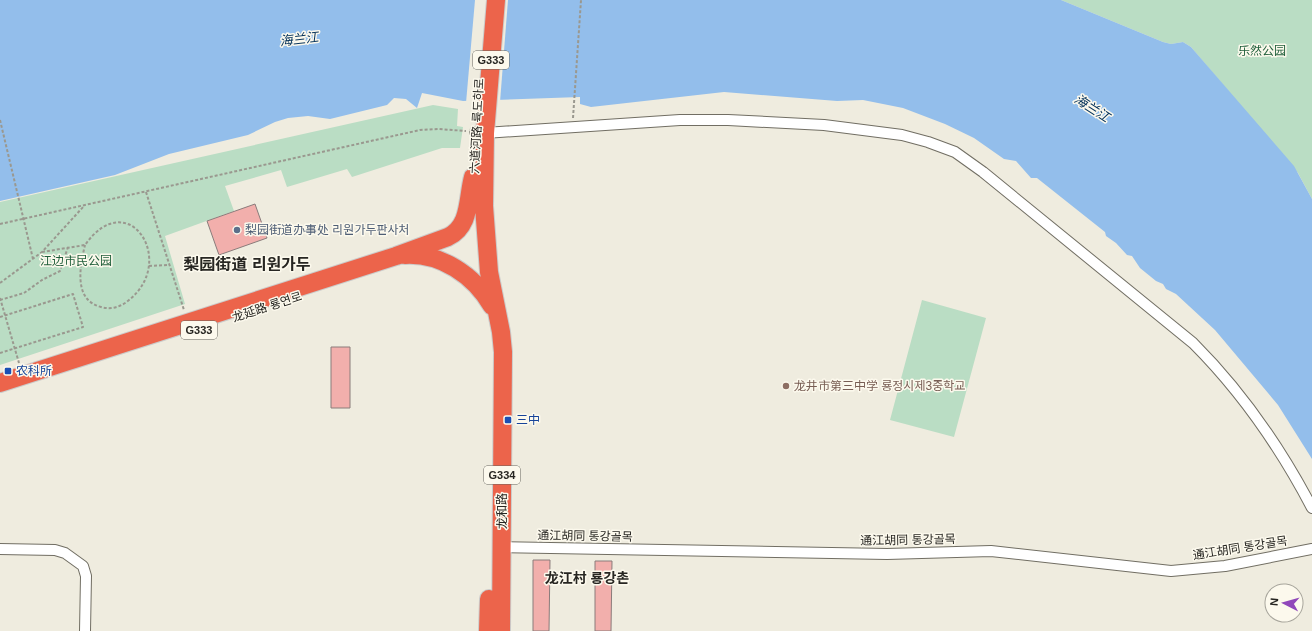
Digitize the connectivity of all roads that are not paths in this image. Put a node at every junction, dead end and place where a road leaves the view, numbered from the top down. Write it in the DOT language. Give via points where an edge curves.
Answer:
graph roads {
  1 [pos="486,0"];
  2 [pos="496,0"];
  3 [pos="481,126"];
  4 [pos="473,177"];
  5 [pos="484,206"];
  6 [pos="476,225"];
  7 [pos="429,256"];
  8 [pos="397,261"];
  9 [pos="483,292"];
  10 [pos="493,322"];
  11 [pos="0,383"];
  12 [pos="0,395"];
  13 [pos="1312,508"];
  14 [pos="0,546"];
  15 [pos="502,547"];
  16 [pos="1312,549"];
  17 [pos="85,631"];
  18 [pos="488,631"];
  19 [pos="501,631"];
  1 -- 3 [label="highway, 六道河路 륙도하로 / G333"];
  2 -- 3 [label="highway, 六道河路 륙도하로 / G333"];
  3 -- 4 [label="highway, 六道河路 륙도하로 / G333"];
  3 -- 5 [label="highway, 六道河路 륙도하로 / G333"];
  3 -- 13 [label="street" via="573,128 680,120 728,120 824,126 902,135 955,152 983,172 1211,360 1268,433"];
  4 -- 6 [label="highway, 六道河路 륙도하로" via="476,190"];
  4 -- 8 [label="highway, 龙延路 룡연로" via="465,219 460,229"];
  5 -- 6 [label="highway, 龙延路 룡연로"];
  5 -- 10 [label="highway, 六道河路 륙도하로"];
  6 -- 7 [label="highway, 龙延路 룡연로" via="463,238"];
  6 -- 9 [label="highway, 六道河路 륙도하로"];
  7 -- 8 [label="highway, 龙延路 룡연로 / G334"];
  7 -- 9 [label="highway, 龙延路 룡연로 / G334" via="462,272"];
  8 -- 10 [label="highway, 龙延路 룡연로 / G334" via="451,279"];
  8 -- 11 [label="highway, 龙延路 룡연로 / G333" via="188,322"];
  8 -- 12 [label="highway, 龙延路 룡연로 / G333" via="369,274"];
  9 -- 10 [label="highway, 龙延路 룡연로 / G334"];
  10 -- 15 [label="highway, 龙和路 / G334" via="502,342 503,366"];
  10 -- 18 [label="highway, 龙和路 / G334"];
  14 -- 17 [label="street" via="61,551 83,566 86,576"];
  15 -- 16 [label="street, 通江胡同 통강골목" via="887,554 991,551 1170,571 1225,566"];
  15 -- 19 [label="highway, 龙和路 / G334"];
}
